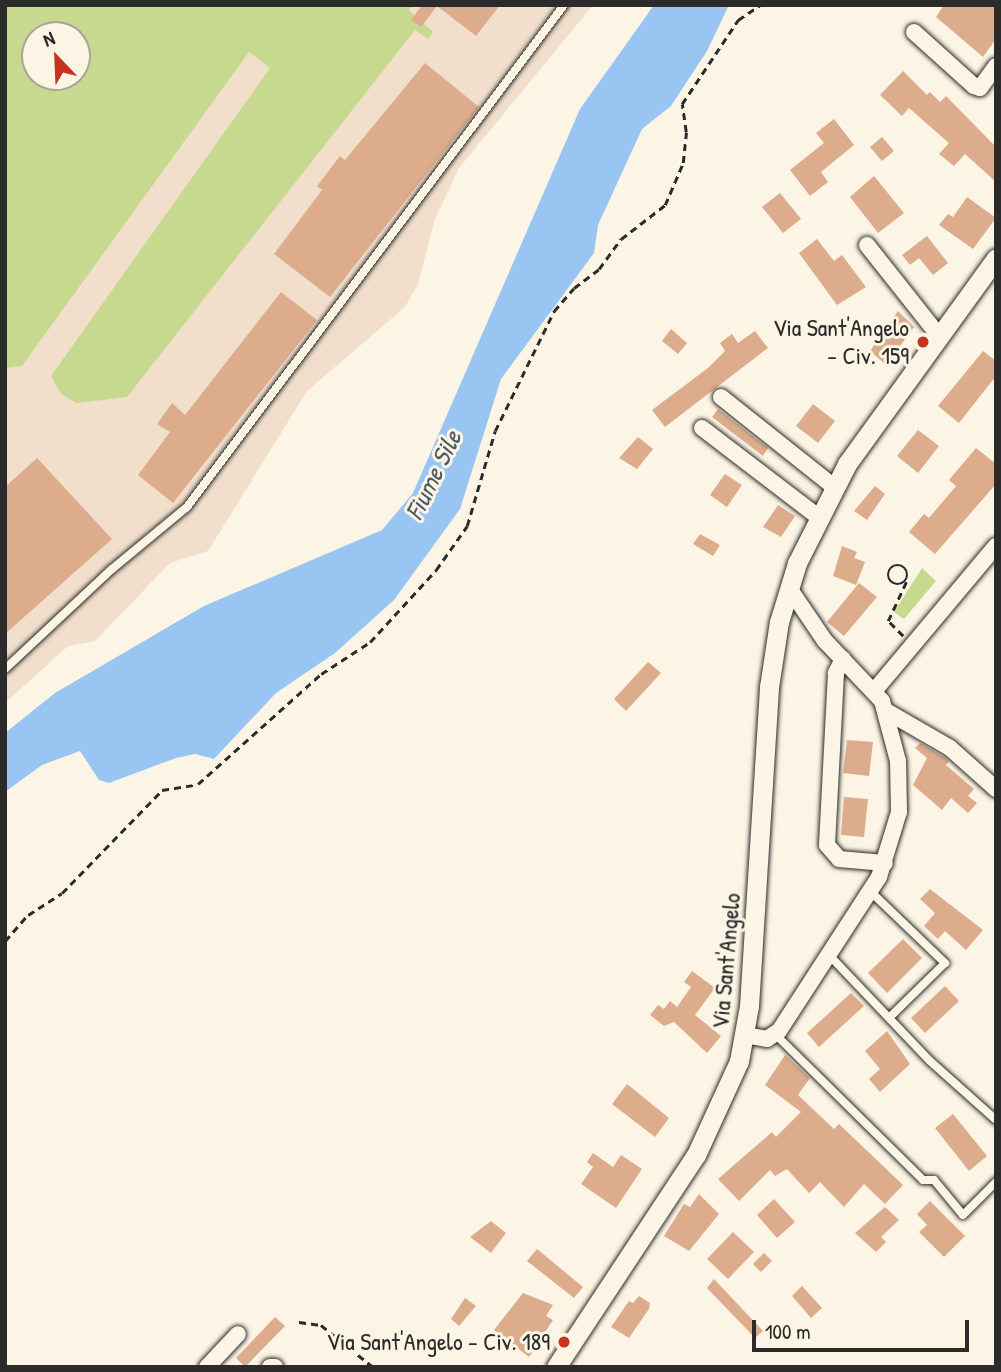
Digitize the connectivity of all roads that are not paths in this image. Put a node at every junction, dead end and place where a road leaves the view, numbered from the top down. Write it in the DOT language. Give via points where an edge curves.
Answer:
graph roads {
  1 [pos="564,5"];
  2 [pos="914,32"];
  3 [pos="996,66"];
  4 [pos="867,245"];
  5 [pos="996,258"];
  6 [pos="939,336"];
  7 [pos="720,397"];
  8 [pos="702,428"];
  9 [pos="833,486"];
  10 [pos="817,516"];
  11 [pos="996,546"];
  12 [pos="789,588"];
  13 [pos="843,659"];
  14 [pos="5,669"];
  15 [pos="875,690"];
  16 [pos="886,711"];
  17 [pos="996,789"];
  18 [pos="885,863"];
  19 [pos="871,892"];
  20 [pos="829,955"];
  21 [pos="890,1017"];
  22 [pos="745,1035"];
  23 [pos="776,1035"];
  24 [pos="996,1120"];
  25 [pos="996,1182"];
  26 [pos="238,1334"];
  27 [pos="206,1367"];
  28 [pos="556,1367"];
  1 -- 14 [label="lane" via="187,507 112,569"];
  2 -- 3 [label="street" via="974,86 980,88"];
  4 -- 6 [label="street"];
  5 -- 6 [label="street, Via Sant'Angelo"];
  6 -- 9 [label="street, Via Sant'Angelo"];
  7 -- 9 [label="street"];
  8 -- 10 [label="street"];
  9 -- 10 [label="street, Via Sant'Angelo"];
  10 -- 12 [label="street, Via Sant'Angelo"];
  11 -- 15 [label="street"];
  12 -- 13 [label="street" via="818,633"];
  12 -- 22 [label="street, Via Sant'Angelo" via="769,687"];
  13 -- 15 [label="street"];
  13 -- 18 [label="street" via="836,673 827,845 839,859"];
  15 -- 16 [label="street"];
  16 -- 17 [label="street" via="950,748"];
  16 -- 18 [label="street" via="900,790 896,832"];
  18 -- 19 [label="street"];
  19 -- 20 [label="street"];
  19 -- 21 [label="lane" via="945,962"];
  20 -- 21 [label="lane"];
  20 -- 23 [label="street"];
  21 -- 24 [label="lane"];
  22 -- 23 [label="street" via="768,1039"];
  22 -- 28 [label="street, Via Sant'Angelo" via="728,1093 709,1133"];
  23 -- 25 [label="lane" via="923,1180 934,1181 963,1215"];
  26 -- 27 [label="street"];
}
